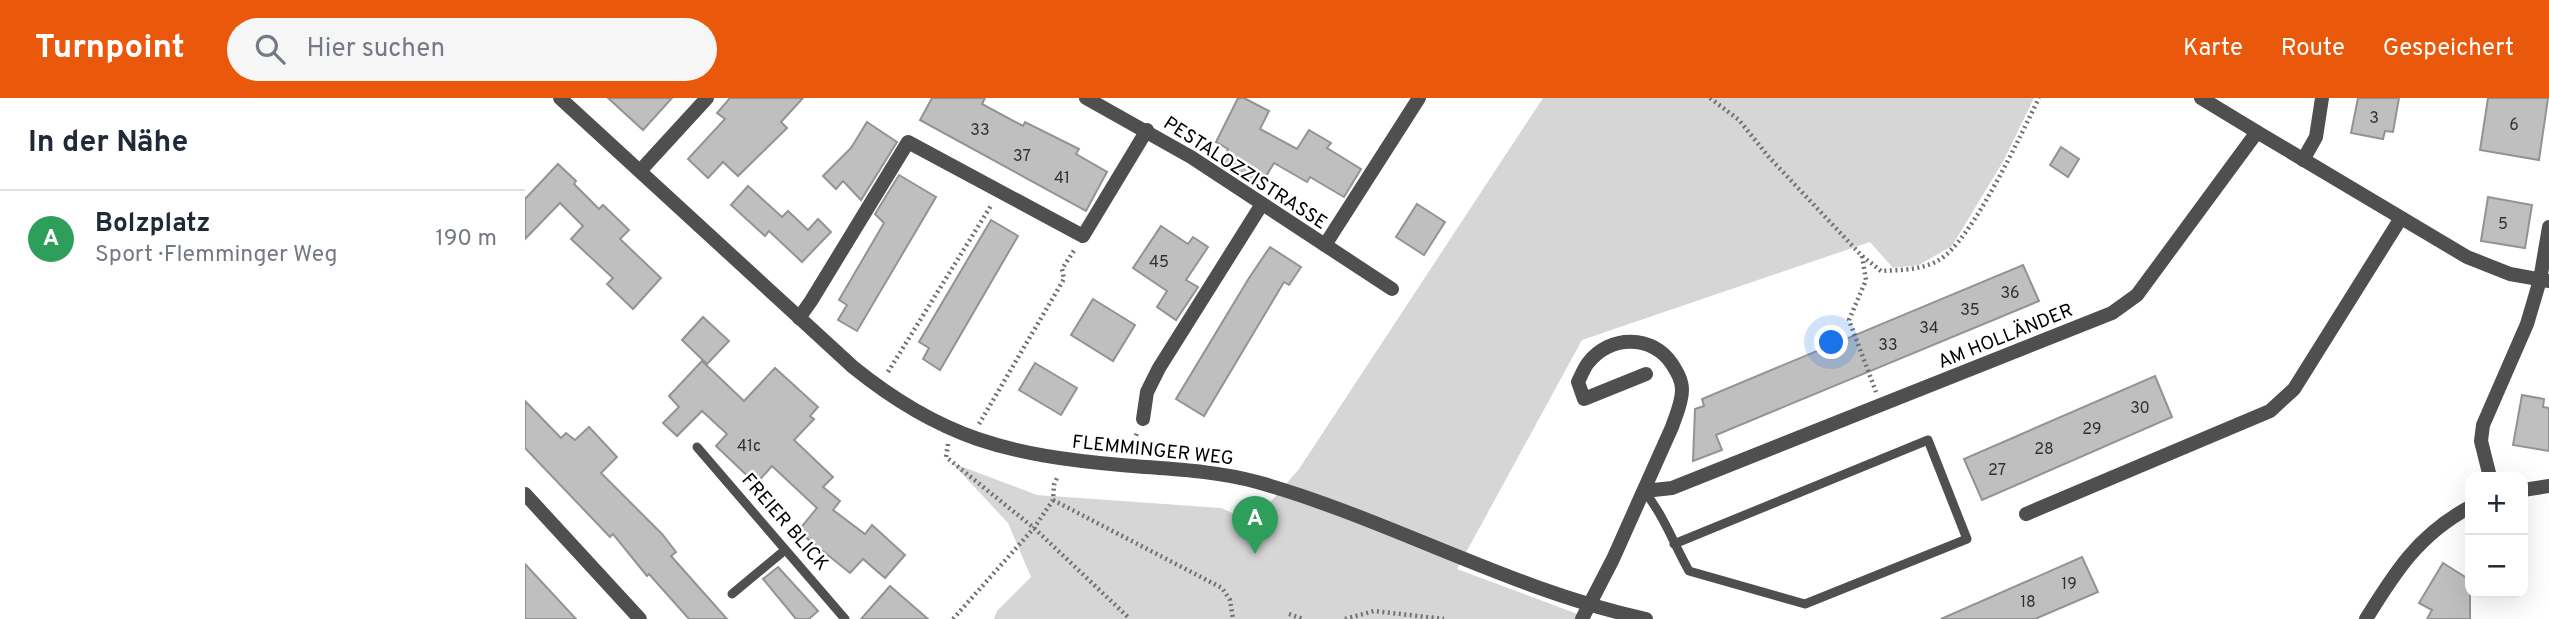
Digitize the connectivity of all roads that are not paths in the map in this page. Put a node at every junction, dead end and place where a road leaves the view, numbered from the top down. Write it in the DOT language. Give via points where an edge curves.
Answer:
graph roads {
  1 [pos="560,98"];
  2 [pos="707,98"];
  3 [pos="1086,98"];
  4 [pos="1419,98"];
  5 [pos="2201,98"];
  6 [pos="2322,98"];
  7 [pos="1147,130"];
  8 [pos="2257,132"];
  9 [pos="2303,160"];
  10 [pos="640,171"];
  11 [pos="1262,204"];
  12 [pos="2401,218"];
  13 [pos="2549,227"];
  14 [pos="1325,245"];
  15 [pos="2544,280"];
  16 [pos="1392,289"];
  17 [pos="799,318"];
  18 [pos="1646,374"];
  19 [pos="1143,419"];
  20 [pos="697,447"];
  21 [pos="2489,472"];
  22 [pos="2549,486"];
  23 [pos="2528,489"];
  24 [pos="1644,491"];
  25 [pos="525,494"];
  26 [pos="2465,510"];
  27 [pos="2026,514"];
  28 [pos="1674,544"];
  29 [pos="785,550"];
  30 [pos="732,594"];
  31 [pos="1589,605"];
  32 [pos="640,619"];
  33 [pos="845,619"];
  34 [pos="1582,619"];
  35 [pos="1646,619"];
  36 [pos="2365,619"];
  1 -- 10 [label="street, FLEMMINGER WEG"];
  2 -- 10 [label="street"];
  3 -- 7 [label="street, PESTALOZZISTRASSE"];
  4 -- 14 [label="street, PESTALOZZISTRASSE"];
  5 -- 8 [label="street"];
  6 -- 9 [label="street" via="2316,137"];
  7 -- 11 [label="street, PESTALOZZISTRASSE"];
  7 -- 17 [label="street, PESTALOZZISTRASSE" via="1083,236 908,142"];
  8 -- 9 [label="street"];
  8 -- 24 [label="street, AM HOLLÄNDER" via="2125,305 1672,488"];
  9 -- 12 [label="street"];
  10 -- 17 [label="street, FLEMMINGER WEG"];
  11 -- 14 [label="street, PESTALOZZISTRASSE"];
  11 -- 19 [label="street, FLEMMINGER WEG" via="1159,368 1147,392"];
  12 -- 15 [label="street" via="2489,267"];
  12 -- 27 [label="street" via="2294,389 2270,411"];
  13 -- 15 [label="street"];
  14 -- 16 [label="street, PESTALOZZISTRASSE"];
  15 -- 21 [label="street" via="2483,425 2481,441"];
  17 -- 31 [label="street, FLEMMINGER WEG" via="898,401 971,438 1030,454 1216,474 1290,492"];
  18 -- 24 [label="street" via="1584,399 1578,382 1598,353 1627,341 1656,348 1678,373 1682,387 1679,406"];
  20 -- 29 [label="lane, FREIER BLICK"];
  22 -- 23 [label="street"];
  24 -- 28 [label="lane"];
  24 -- 31 [label="street"];
  25 -- 32 [label="street"];
  26 -- 36 [label="street" via="2413,549"];
  28 -- 28 [label="lane" via="1928,440 1967,539 1805,604 1689,571"];
  29 -- 30 [label="lane"];
  29 -- 33 [label="lane, FREIER BLICK"];
  31 -- 34 [label="street"];
  31 -- 35 [label="street, FLEMMINGER WEG"];
}
